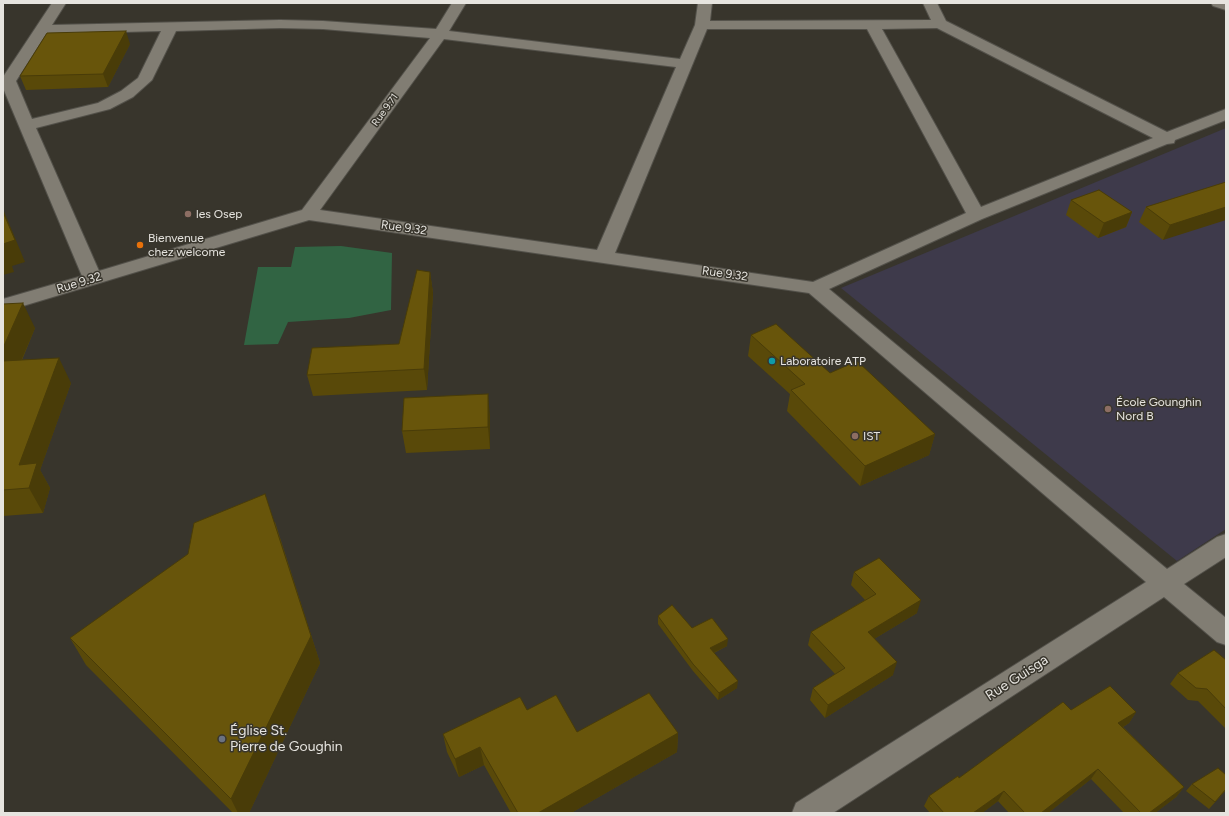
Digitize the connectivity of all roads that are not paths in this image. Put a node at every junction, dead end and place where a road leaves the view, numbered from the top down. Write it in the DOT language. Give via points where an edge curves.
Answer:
graph roads {
  1 [pos="59,3"];
  2 [pos="459,3"];
  3 [pos="705,3"];
  4 [pos="930,3"];
  5 [pos="1218,3"];
  6 [pos="1226,6"];
  7 [pos="872,24"];
  8 [pos="940,24"];
  9 [pos="702,25"];
  10 [pos="171,26"];
  11 [pos="42,30"];
  12 [pos="440,34"];
  13 [pos="685,64"];
  14 [pos="6,81"];
  15 [pos="1226,114"];
  16 [pos="27,125"];
  17 [pos="1168,139"];
  18 [pos="308,214"];
  19 [pos="976,215"];
  20 [pos="604,257"];
  21 [pos="93,279"];
  22 [pos="815,288"];
  23 [pos="3,306"];
  24 [pos="1226,544"];
  25 [pos="1165,583"];
  26 [pos="1226,634"];
  27 [pos="807,813"];
  1 -- 11 [label="street"];
  2 -- 12 [label="street, Rue 9.71"];
  3 -- 9 [label="street"];
  4 -- 8 [label="street"];
  5 -- 6 [label="street"];
  7 -- 8 [label="street"];
  7 -- 9 [label="street"];
  7 -- 19 [label="street"];
  8 -- 17 [label="street"];
  9 -- 13 [label="street"];
  10 -- 11 [label="street"];
  10 -- 12 [label="street" via="323,25"];
  10 -- 16 [label="street" via="144,80 128,94 104,106"];
  11 -- 14 [label="street"];
  12 -- 13 [label="street"];
  12 -- 18 [label="street, Rue 9.71"];
  13 -- 20 [label="street"];
  14 -- 16 [label="street"];
  15 -- 17 [label="street"];
  16 -- 21 [label="street"];
  17 -- 19 [label="street"];
  18 -- 20 [label="street, Rue 9.32"];
  18 -- 21 [label="street, Rue 9.32"];
  19 -- 22 [label="street"];
  20 -- 22 [label="street, Rue 9.32"];
  21 -- 23 [label="street, Rue 9.32"];
  22 -- 25 [label="street"];
  24 -- 25 [label="street, Rue Guisga"];
  25 -- 26 [label="street"];
  25 -- 27 [label="street, Rue Guisga"];
}
